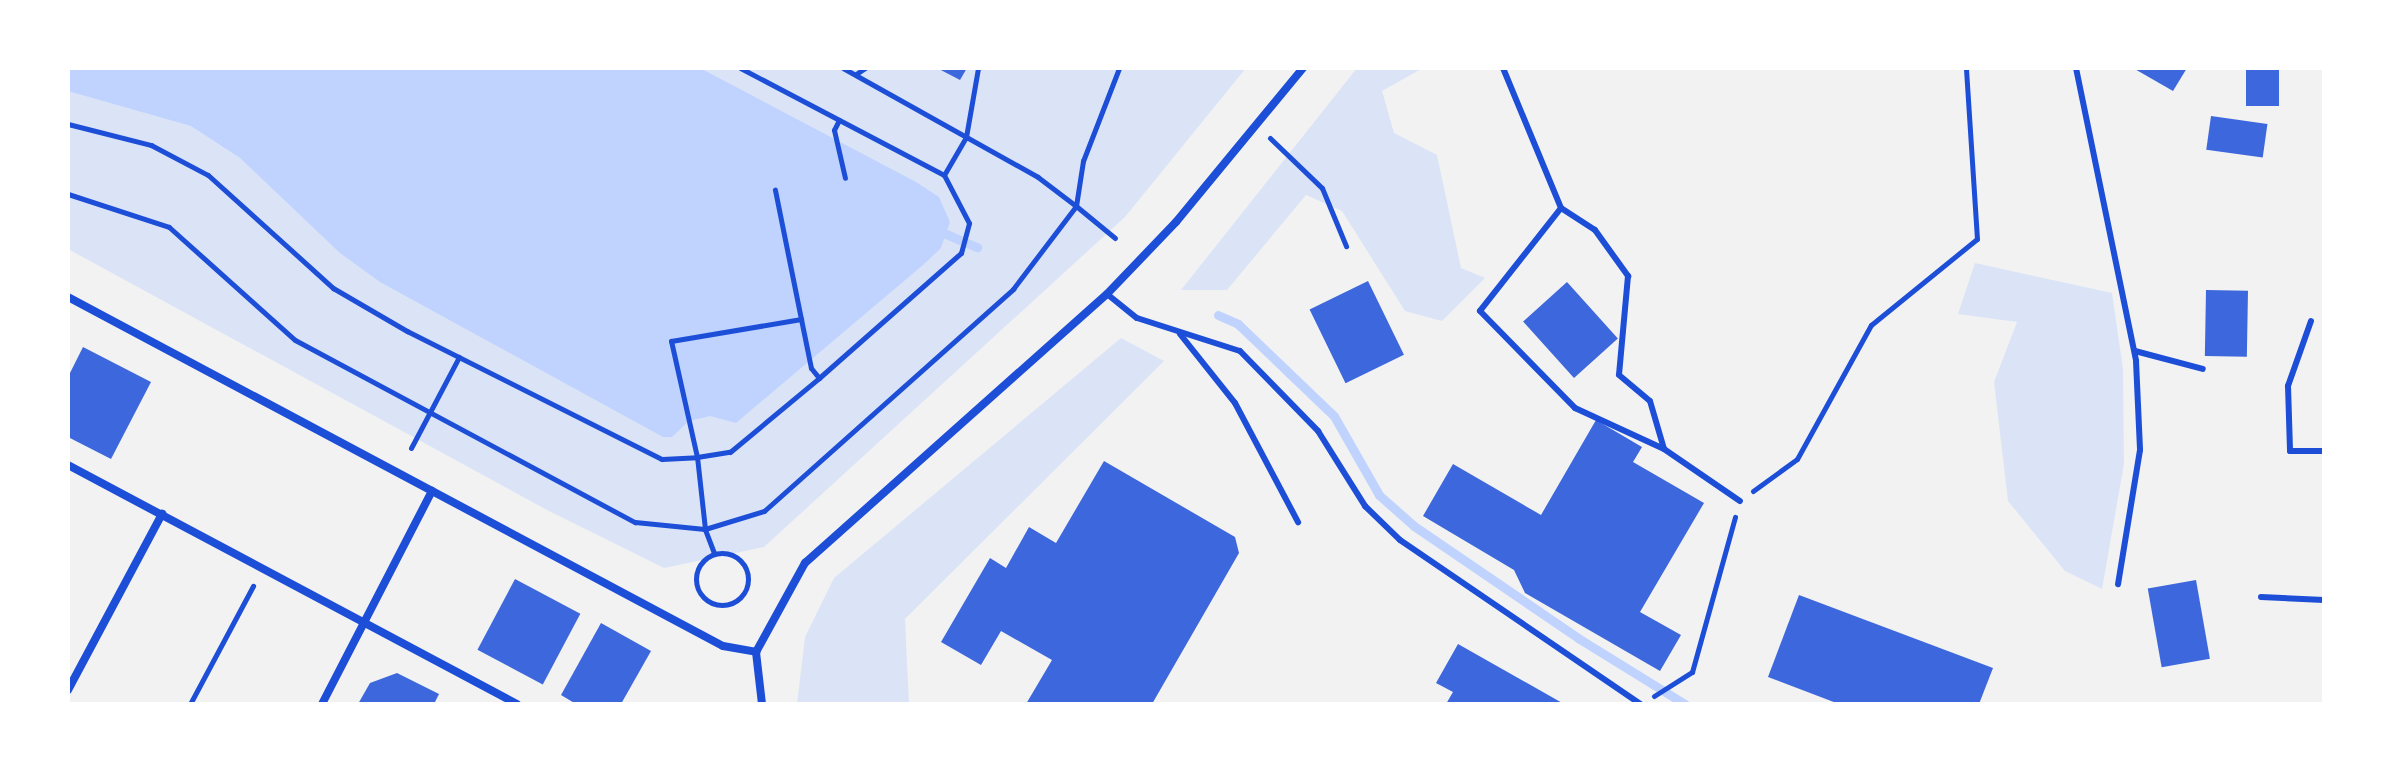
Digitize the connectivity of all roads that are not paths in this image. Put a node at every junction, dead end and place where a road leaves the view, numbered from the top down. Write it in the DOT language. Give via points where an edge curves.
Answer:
graph roads {
  1 [pos="1303,68"];
  2 [pos="1503,68"];
  3 [pos="2076,68"];
  4 [pos="1561,208"];
  5 [pos="1107,294"];
  6 [pos="68,297"];
  7 [pos="2311,321"];
  8 [pos="1180,334"];
  9 [pos="2135,351"];
  10 [pos="2203,369"];
  11 [pos="1664,449"];
  12 [pos="2324,451"];
  13 [pos="68,465"];
  14 [pos="432,491"];
  15 [pos="1740,501"];
  16 [pos="162,514"];
  17 [pos="1298,522"];
  18 [pos="2118,584"];
  19 [pos="2261,597"];
  20 [pos="2324,600"];
  21 [pos="366,621"];
  22 [pos="756,652"];
  23 [pos="68,690"];
  24 [pos="1642,703"];
  25 [pos="322,704"];
  26 [pos="517,704"];
  27 [pos="762,704"];
  1 -- 5 [label="street" via="1176,222"];
  2 -- 4 [label="lane"];
  3 -- 9 [label="lane"];
  4 -- 11 [label="lane" via="1595,230 1628,276 1619,375 1650,401"];
  4 -- 11 [label="lane" via="1480,311 1575,408"];
  5 -- 8 [label="lane" via="1137,318"];
  5 -- 22 [label="street" via="805,563"];
  6 -- 14 [label="street"];
  7 -- 12 [label="lane" via="2288,386 2290,451"];
  8 -- 17 [label="lane" via="1235,403"];
  8 -- 24 [label="lane" via="1240,351 1318,431 1365,506 1400,540"];
  9 -- 10 [label="lane"];
  9 -- 18 [label="lane" via="2140,450"];
  11 -- 15 [label="lane"];
  13 -- 16 [label="street"];
  14 -- 21 [label="street"];
  14 -- 22 [label="street" via="723,646"];
  16 -- 21 [label="street"];
  16 -- 23 [label="street"];
  19 -- 20 [label="lane"];
  21 -- 25 [label="street"];
  21 -- 26 [label="street"];
  22 -- 27 [label="street"];
}
